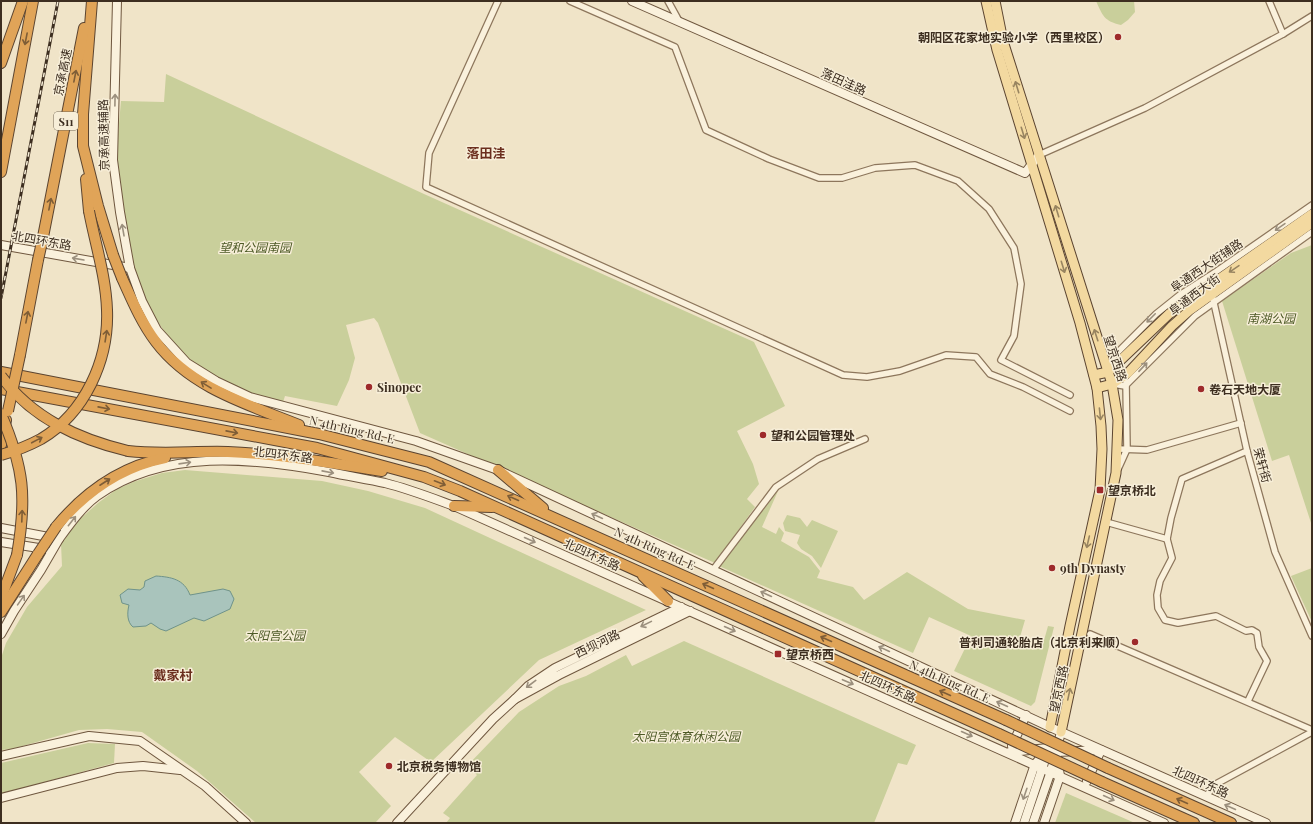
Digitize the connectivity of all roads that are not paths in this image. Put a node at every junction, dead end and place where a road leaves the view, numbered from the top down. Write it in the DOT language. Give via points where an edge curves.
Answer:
graph roads {
  1 [pos="24,1"];
  2 [pos="33,1"];
  3 [pos="91,1"];
  4 [pos="117,1"];
  5 [pos="498,1"];
  6 [pos="570,1"];
  7 [pos="632,1"];
  8 [pos="668,1"];
  9 [pos="986,1"];
  10 [pos="995,1"];
  11 [pos="1269,1"];
  12 [pos="1312,16"];
  13 [pos="679,22"];
  14 [pos="1283,34"];
  15 [pos="1,63"];
  16 [pos="84,146"];
  17 [pos="1039,155"];
  18 [pos="1032,163"];
  19 [pos="1,172"];
  20 [pos="1312,204"];
  21 [pos="1312,214"];
  22 [pos="1312,223"];
  23 [pos="1312,232"];
  24 [pos="1,245"];
  25 [pos="130,268"];
  26 [pos="1214,298"];
  27 [pos="1,372"];
  28 [pos="1108,372"];
  29 [pos="1128,372"];
  30 [pos="1,376"];
  31 [pos="1094,376"];
  32 [pos="1112,384"];
  33 [pos="1125,386"];
  34 [pos="1097,388"];
  35 [pos="1,389"];
  36 [pos="1070,395"];
  37 [pos="1070,411"];
  38 [pos="4,413"];
  39 [pos="1242,423"];
  40 [pos="319,434"];
  41 [pos="865,439"];
  42 [pos="1,446"];
  43 [pos="1123,449"];
  44 [pos="1247,451"];
  45 [pos="184,454"];
  46 [pos="1,455"];
  47 [pos="498,470"];
  48 [pos="424,477"];
  49 [pos="454,506"];
  50 [pos="497,507"];
  51 [pos="554,517"];
  52 [pos="1106,522"];
  53 [pos="1,528"];
  54 [pos="59,539"];
  55 [pos="1167,539"];
  56 [pos="1,542"];
  57 [pos="52,551"];
  58 [pos="713,570"];
  59 [pos="637,571"];
  60 [pos="1,598"];
  61 [pos="668,601"];
  62 [pos="681,607"];
  63 [pos="690,611"];
  64 [pos="1,612"];
  65 [pos="1,634"];
  66 [pos="1090,634"];
  67 [pos="1312,636"];
  68 [pos="515,699"];
  69 [pos="1248,701"];
  70 [pos="1026,715"];
  71 [pos="1050,727"];
  72 [pos="1312,731"];
  73 [pos="1061,732"];
  74 [pos="1048,748"];
  75 [pos="1101,750"];
  76 [pos="1009,752"];
  77 [pos="1057,752"];
  78 [pos="1,756"];
  79 [pos="1039,766"];
  80 [pos="182,771"];
  81 [pos="1051,772"];
  82 [pos="1060,776"];
  83 [pos="1084,786"];
  84 [pos="1206,796"];
  85 [pos="1,798"];
  86 [pos="246,823"];
  87 [pos="397,823"];
  88 [pos="1015,823"];
  89 [pos="1024,823"];
  90 [pos="1033,823"];
  91 [pos="1044,823"];
  92 [pos="1164,823"];
  93 [pos="1194,823"];
  94 [pos="1231,823"];
  95 [pos="1266,823"];
  1 -- 15 [label="highway"];
  2 -- 19 [label="highway, one-way"];
  3 -- 16 [label="highway" via="83,114"];
  38 -- 3 [label="highway, 京承高速 / S11, one-way, bridge" via="20,355"];
  25 -- 4 [label="street, 京承高速辅路, one-way" via="113,160"];
  5 -- 37 [label="street" via="429,153 426,187 843,375 867,377 900,371 946,355 976,357 990,374 1023,387"];
  6 -- 36 [label="street" via="675,47 706,130 819,178 842,178 875,168 915,165 958,181 990,209 1014,248 1021,284 1014,336 1001,360"];
  7 -- 13 [label="street, 落田洼路"];
  8 -- 13 [label="street"];
  9 -- 18 [label="main road, 望京西路, one-way" via="997,50"];
  17 -- 10 [label="main road, 望京西路, one-way" via="1003,42"];
  11 -- 14 [label="street"];
  12 -- 14 [label="street"];
  13 -- 18 [label="street, 落田洼路" via="1025,173"];
  14 -- 17 [label="street" via="1145,108"];
  40 -- 16 [label="highway, one-way, bridge" via="209,388 182,369 156,342 138,312 113,255"];
  46 -- 16 [label="highway, one-way, bridge" via="41,439 60,424 78,405 98,368 107,329 107,308 89,211"];
  17 -- 18 [label="street, 落田洼路"];
  28 -- 17 [label="main road, 望京西路, one-way"];
  18 -- 31 [label="main road, 望京西路, one-way"];
  20 -- 28 [label="street, 阜通西大街辅路, one-way" via="1156,314 1113,357"];
  21 -- 28 [label="main road, 阜通西大街, one-way" via="1169,314"];
  22 -- 26 [label="main road, 阜通西大街"];
  23 -- 26 [label="street"];
  25 -- 24 [label="street, 北四环东路, one-way"];
  25 -- 47 [label="street" via="142,301 157,330 187,363 216,381 250,397 416,441"];
  26 -- 29 [label="main road, 阜通西大街" via="1172,326"];
  33 -- 26 [label="street, one-way"];
  26 -- 39 [label="street, 荣轩街"];
  27 -- 40 [label="highway, N 4th Ring Rd. E"];
  28 -- 31 [label="main road, 阜通西大街"];
  28 -- 32 [label="main road, 望京西路"];
  29 -- 32 [label="main road, 阜通西大街"];
  29 -- 33 [label="street"];
  30 -- 45 [label="highway, bridge" via="24,401 63,429 98,444 153,454"];
  31 -- 34 [label="main road, 望京西路"];
  32 -- 33 [label="street"];
  32 -- 34 [label="main road, 阜通西大街"];
  32 -- 43 [label="main road, 望京西路"];
  33 -- 43 [label="street"];
  34 -- 71 [label="main road, 望京西路, one-way" via="1102,449 1100,490 1066,641"];
  35 -- 48 [label="highway, one-way" via="317,448"];
  38 -- 42 [label="highway, S11"];
  60 -- 38 [label="highway, one-way, bridge" via="17,555 22,524 22,481"];
  39 -- 43 [label="street" via="1147,450"];
  39 -- 44 [label="street, 荣轩街"];
  51 -- 40 [label="highway, N 4th Ring Rd. E, one-way" via="429,462"];
  41 -- 58 [label="street" via="818,459 776,487"];
  43 -- 52 [label="main road, 望京西路"];
  44 -- 55 [label="street" via="1182,479"];
  44 -- 67 [label="street, 荣轩街" via="1275,552"];
  45 -- 48 [label="highway" via="268,454"];
  64 -- 45 [label="highway, one-way, bridge" via="56,527 77,503 108,479 155,460"];
  47 -- 51 [label="highway"];
  58 -- 47 [label="street, one-way"];
  48 -- 50 [label="highway, one-way"];
  49 -- 50 [label="highway"];
  54 -- 49 [label="street, 北四环东路, one-way" via="76,516 97,497 121,482 142,472 190,462 259,462 289,465 386,483"];
  49 -- 61 [label="street, 北四环东路, one-way"];
  50 -- 59 [label="highway"];
  94 -- 51 [label="highway, N 4th Ring Rd. E, one-way, bridge"];
  52 -- 55 [label="street"];
  73 -- 52 [label="main road, 望京西路, one-way"];
  53 -- 54 [label="street"];
  54 -- 57 [label="street"];
  55 -- 69 [label="street" via="1172,558 1160,581 1158,608 1165,620 1178,623 1216,616 1246,631 1252,630 1257,633 1267,661"];
  56 -- 57 [label="street"];
  65 -- 57 [label="street, one-way"];
  70 -- 58 [label="street, one-way"];
  59 -- 61 [label="highway"];
  59 -- 93 [label="highway, bridge"];
  61 -- 62 [label="street, 北四环东路"];
  62 -- 63 [label="street, 北四环东路"];
  62 -- 68 [label="street, 西坝河路, one-way" via="555,668 528,686"];
  63 -- 68 [label="street, 西坝河路"];
  63 -- 76 [label="street, 北四环东路, one-way"];
  66 -- 69 [label="street"];
  68 -- 87 [label="street, 西坝河路" via="493,719"];
  69 -- 72 [label="street"];
  70 -- 71 [label="street"];
  70 -- 76 [label="street"];
  71 -- 73 [label="street, 北四环东路"];
  71 -- 74 [label="street"];
  72 -- 84 [label="street" via="1216,784"];
  73 -- 75 [label="street, 北四环东路"];
  73 -- 77 [label="street"];
  74 -- 76 [label="street"];
  74 -- 77 [label="street"];
  74 -- 79 [label="street"];
  75 -- 77 [label="street"];
  75 -- 83 [label="street"];
  75 -- 84 [label="street, 北四环东路"];
  76 -- 79 [label="street, 北四环东路"];
  77 -- 81 [label="street"];
  77 -- 82 [label="street"];
  78 -- 80 [label="street" via="89,736 140,741"];
  79 -- 81 [label="street, 北四环东路"];
  79 -- 88 [label="street, one-way"];
  79 -- 89 [label="street"];
  80 -- 85 [label="street" via="143,766 117,768"];
  80 -- 86 [label="street" via="205,786"];
  81 -- 82 [label="street, 北四环东路"];
  81 -- 90 [label="street"];
  82 -- 83 [label="street, 北四环东路"];
  82 -- 91 [label="street"];
  83 -- 92 [label="street, 北四环东路, one-way"];
  95 -- 84 [label="street, 北四环东路, one-way"];
}
